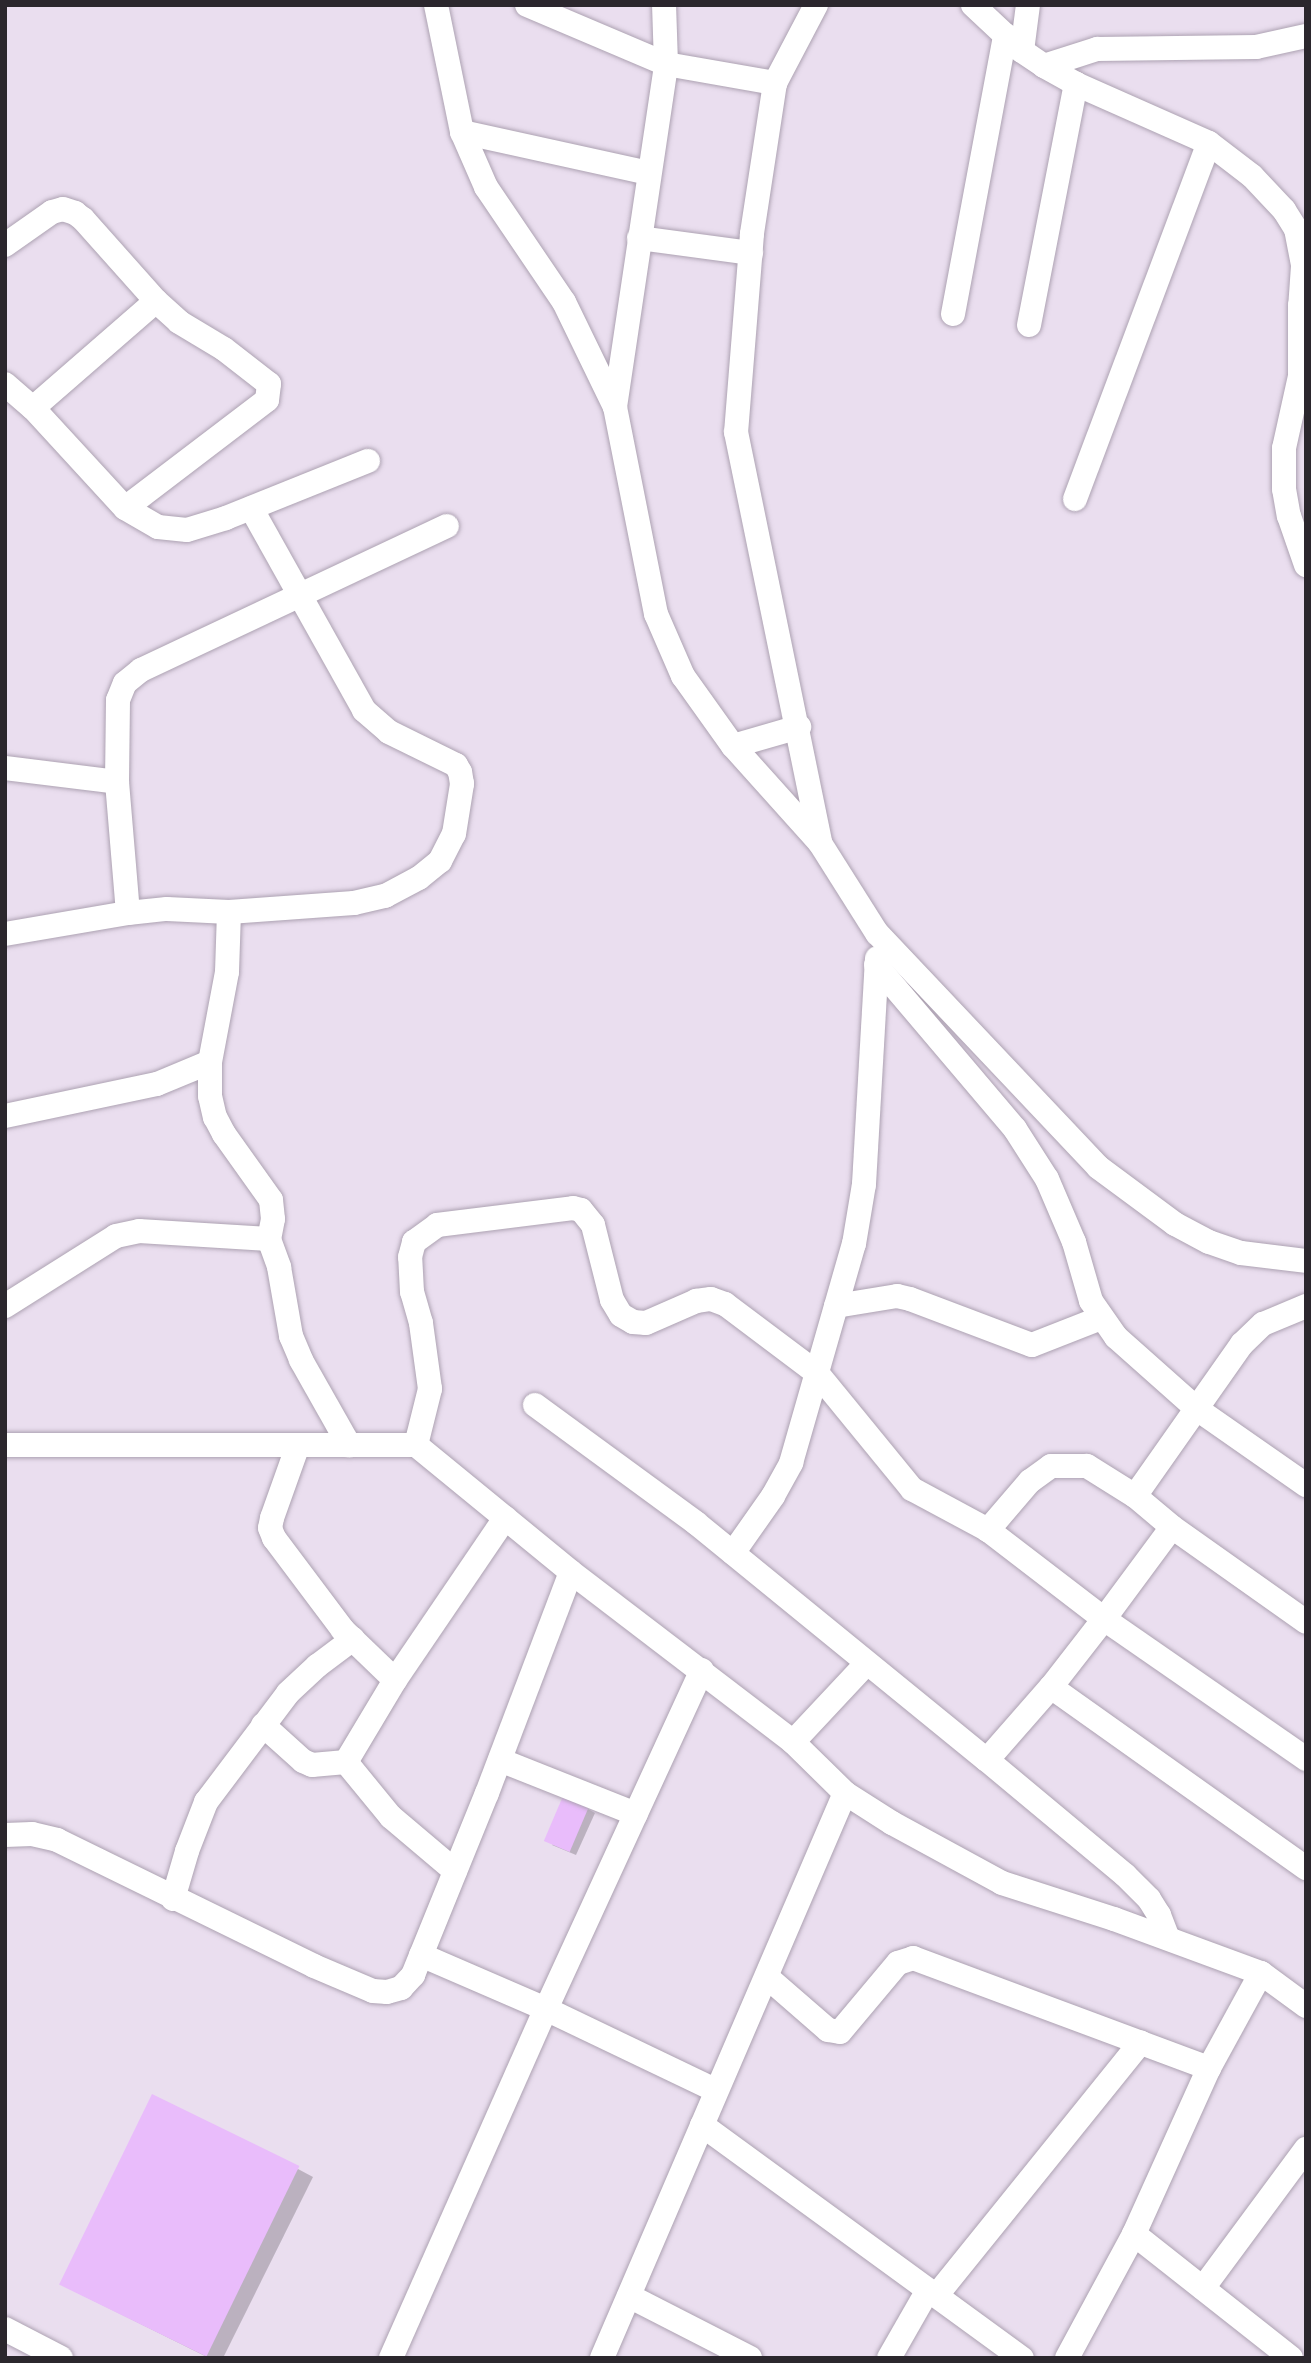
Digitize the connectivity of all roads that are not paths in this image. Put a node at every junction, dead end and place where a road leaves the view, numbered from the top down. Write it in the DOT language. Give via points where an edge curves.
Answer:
graph roads {
  1 [pos="436,5"];
  2 [pos="527,5"];
  3 [pos="664,5"];
  4 [pos="816,5"];
  5 [pos="973,5"];
  6 [pos="1028,5"];
  7 [pos="1306,36"];
  8 [pos="1013,43"];
  9 [pos="666,64"];
  10 [pos="1044,66"];
  11 [pos="775,83"];
  12 [pos="1076,85"];
  13 [pos="462,132"];
  14 [pos="1209,142"];
  15 [pos="648,173"];
  16 [pos="1301,225"];
  17 [pos="639,238"];
  18 [pos="5,245"];
  19 [pos="751,253"];
  20 [pos="156,301"];
  21 [pos="953,314"];
  22 [pos="1029,325"];
  23 [pos="5,384"];
  24 [pos="615,407"];
  25 [pos="33,408"];
  26 [pos="368,461"];
  27 [pos="1075,499"];
  28 [pos="125,508"];
  29 [pos="251,508"];
  30 [pos="447,526"];
  31 [pos="1306,565"];
  32 [pos="299,595"];
  33 [pos="799,727"];
  34 [pos="733,746"];
  35 [pos="5,768"];
  36 [pos="117,782"];
  37 [pos="820,843"];
  38 [pos="229,912"];
  39 [pos="128,913"];
  40 [pos="877,933"];
  41 [pos="5,934"];
  42 [pos="876,965"];
  43 [pos="210,1062"];
  44 [pos="5,1116"];
  45 [pos="269,1239"];
  46 [pos="1306,1261"];
  47 [pos="5,1306"];
  48 [pos="836,1306"];
  49 [pos="1306,1306"];
  50 [pos="1101,1318"];
  51 [pos="817,1373"];
  52 [pos="535,1405"];
  53 [pos="1197,1409"];
  54 [pos="5,1445"];
  55 [pos="298,1445"];
  56 [pos="349,1445"];
  57 [pos="416,1445"];
  58 [pos="1306,1485"];
  59 [pos="1135,1496"];
  60 [pos="505,1518"];
  61 [pos="1172,1527"];
  62 [pos="988,1530"];
  63 [pos="733,1553"];
  64 [pos="571,1572"];
  65 [pos="1104,1619"];
  66 [pos="1305,1619"];
  67 [pos="354,1640"];
  68 [pos="866,1664"];
  69 [pos="702,1670"];
  70 [pos="395,1680"];
  71 [pos="1051,1687"];
  72 [pos="263,1726"];
  73 [pos="793,1742"];
  74 [pos="1306,1759"];
  75 [pos="500,1760"];
  76 [pos="987,1760"];
  77 [pos="346,1762"];
  78 [pos="845,1793"];
  79 [pos="636,1814"];
  80 [pos="5,1835"];
  81 [pos="1306,1868"];
  82 [pos="455,1871"];
  83 [pos="173,1899"];
  84 [pos="1168,1938"];
  85 [pos="421,1955"];
  86 [pos="1261,1973"];
  87 [pos="767,1977"];
  88 [pos="1306,2006"];
  89 [pos="546,2009"];
  90 [pos="1141,2042"];
  91 [pos="1209,2068"];
  92 [pos="715,2090"];
  93 [pos="702,2125"];
  94 [pos="1306,2149"];
  95 [pos="1134,2234"];
  96 [pos="1203,2288"];
  97 [pos="932,2293"];
  98 [pos="629,2296"];
  99 [pos="5,2329"];
  100 [pos="61,2358"];
  101 [pos="391,2358"];
  102 [pos="602,2358"];
  103 [pos="750,2358"];
  104 [pos="889,2358"];
  105 [pos="1022,2358"];
  106 [pos="1067,2358"];
  107 [pos="1291,2358"];
  1 -- 13 [label="street"];
  2 -- 9 [label="street"];
  3 -- 9 [label="street"];
  4 -- 11 [label="street"];
  5 -- 8 [label="street"];
  6 -- 8 [label="street"];
  7 -- 10 [label="street" via="1256,47 1097,49"];
  8 -- 10 [label="street"];
  8 -- 21 [label="street"];
  9 -- 11 [label="street"];
  9 -- 15 [label="street"];
  10 -- 12 [label="street"];
  11 -- 19 [label="street"];
  12 -- 14 [label="street"];
  12 -- 22 [label="street"];
  13 -- 15 [label="street"];
  13 -- 24 [label="street" via="486,187 564,302"];
  14 -- 16 [label="street" via="1252,176"];
  14 -- 27 [label="street"];
  15 -- 17 [label="street"];
  16 -- 31 [label="street" via="1300,376 1284,448 1284,489"];
  17 -- 19 [label="street"];
  17 -- 24 [label="street"];
  18 -- 20 [label="street" via="52,212 75,213"];
  19 -- 33 [label="street" via="736,432"];
  20 -- 25 [label="street"];
  20 -- 28 [label="street" via="265,379 270,395"];
  23 -- 25 [label="street"];
  24 -- 34 [label="street" via="656,614 682,676"];
  25 -- 28 [label="street"];
  26 -- 29 [label="street"];
  28 -- 29 [label="street" via="139,519 187,530"];
  29 -- 32 [label="street"];
  30 -- 32 [label="street"];
  32 -- 36 [label="street" via="141,670 125,683 118,699"];
  32 -- 38 [label="street" via="364,710 389,732 456,765 462,784 454,834 440,861 385,896 354,903"];
  33 -- 34 [label="street"];
  33 -- 37 [label="street"];
  34 -- 37 [label="street"];
  35 -- 36 [label="street"];
  36 -- 39 [label="street"];
  37 -- 40 [label="street"];
  38 -- 39 [label="street" via="167,909"];
  38 -- 43 [label="street" via="228,972"];
  39 -- 41 [label="street"];
  40 -- 42 [label="street"];
  40 -- 46 [label="street" via="1098,1167 1175,1224 1209,1242 1241,1253"];
  42 -- 48 [label="street" via="863,1184 855,1244"];
  42 -- 50 [label="street" via="1015,1129 1046,1180"];
  43 -- 44 [label="street" via="157,1084"];
  43 -- 45 [label="street" via="209,1096 215,1117 271,1200"];
  45 -- 47 [label="street" via="139,1231 116,1236"];
  45 -- 56 [label="street" via="300,1360"];
  48 -- 50 [label="street" via="897,1296 1032,1345"];
  48 -- 51 [label="street"];
  49 -- 53 [label="street" via="1263,1324 1242,1344"];
  50 -- 53 [label="street"];
  51 -- 57 [label="street" via="736,1311 711,1299 646,1323 621,1315 612,1300 593,1225 581,1210 437,1225 414,1242 410,1257 430,1389"];
  51 -- 62 [label="street" via="912,1489"];
  51 -- 63 [label="street" via="791,1463"];
  52 -- 63 [label="street"];
  53 -- 58 [label="street"];
  53 -- 59 [label="street"];
  54 -- 55 [label="street"];
  55 -- 56 [label="street"];
  55 -- 67 [label="street" via="270,1528 299,1575"];
  56 -- 57 [label="street"];
  57 -- 60 [label="street"];
  59 -- 61 [label="street"];
  59 -- 62 [label="street" via="1087,1466 1051,1466 1030,1481"];
  60 -- 64 [label="street"];
  60 -- 70 [label="street"];
  61 -- 65 [label="street"];
  61 -- 66 [label="street"];
  62 -- 65 [label="street"];
  63 -- 68 [label="street"];
  64 -- 69 [label="street"];
  64 -- 75 [label="street"];
  65 -- 71 [label="street"];
  65 -- 74 [label="street"];
  67 -- 70 [label="street"];
  67 -- 72 [label="street" via="288,1693"];
  68 -- 73 [label="street"];
  68 -- 76 [label="street"];
  69 -- 73 [label="street"];
  69 -- 79 [label="street"];
  70 -- 77 [label="street"];
  71 -- 76 [label="street"];
  71 -- 81 [label="street"];
  72 -- 77 [label="street" via="312,1765"];
  72 -- 83 [label="street" via="206,1802"];
  73 -- 78 [label="street"];
  75 -- 79 [label="street"];
  75 -- 82 [label="street"];
  76 -- 84 [label="street" via="1125,1875 1149,1899"];
  77 -- 82 [label="street" via="391,1817"];
  78 -- 84 [label="street" via="1002,1883"];
  78 -- 87 [label="street"];
  79 -- 89 [label="street"];
  80 -- 83 [label="street" via="32,1834 57,1840"];
  82 -- 85 [label="street"];
  83 -- 85 [label="street" via="373,1991 401,1988 413,1975"];
  84 -- 86 [label="street"];
  85 -- 89 [label="street"];
  86 -- 88 [label="street"];
  86 -- 91 [label="street"];
  87 -- 90 [label="street" via="828,2030 840,2032 898,1963 913,1958"];
  87 -- 92 [label="street"];
  89 -- 92 [label="street"];
  89 -- 101 [label="street"];
  90 -- 91 [label="street"];
  90 -- 97 [label="street"];
  91 -- 95 [label="street"];
  92 -- 93 [label="street"];
  93 -- 97 [label="street"];
  93 -- 98 [label="street"];
  94 -- 96 [label="street"];
  95 -- 96 [label="street"];
  95 -- 106 [label="street"];
  96 -- 107 [label="street"];
  97 -- 104 [label="street"];
  97 -- 105 [label="street"];
  98 -- 102 [label="street"];
  98 -- 103 [label="street"];
  99 -- 100 [label="street"];
}
